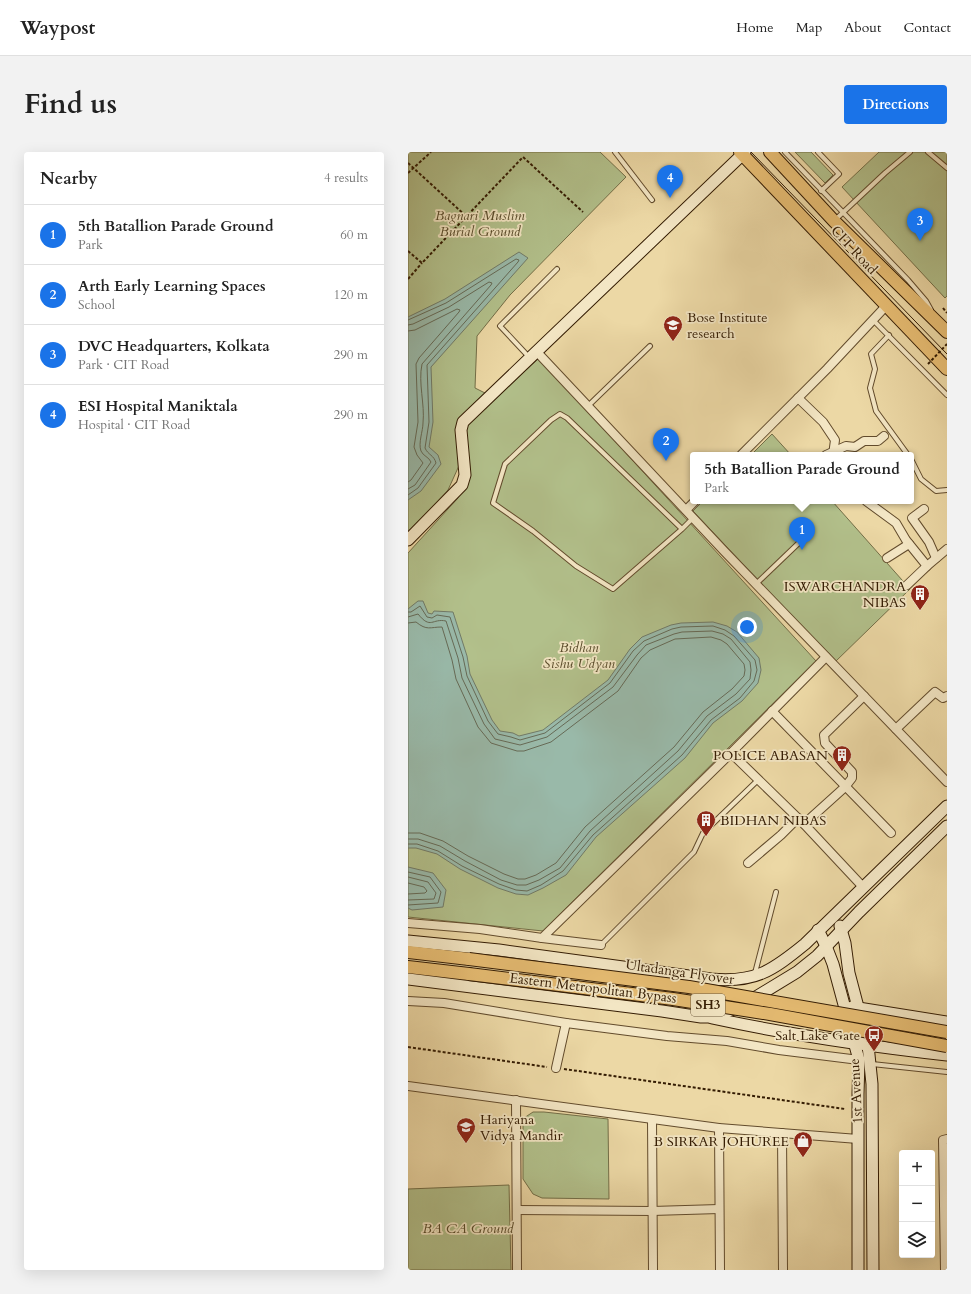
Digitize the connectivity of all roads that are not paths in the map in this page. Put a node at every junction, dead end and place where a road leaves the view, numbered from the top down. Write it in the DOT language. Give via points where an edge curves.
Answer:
graph roads {
  1 [pos="615,152"];
  2 [pos="770,152"];
  3 [pos="785,152"];
  4 [pos="818,152"];
  5 [pos="910,152"];
  6 [pos="928,152"];
  7 [pos="742,153"];
  8 [pos="947,168"];
  9 [pos="822,192"];
  10 [pos="652,200"];
  11 [pos="839,217"];
  12 [pos="557,269"];
  13 [pos="886,306"];
  14 [pos="873,319"];
  15 [pos="947,332"];
  16 [pos="889,336"];
  17 [pos="650,346"];
  18 [pos="534,355"];
  19 [pos="947,369"];
  20 [pos="947,395"];
  21 [pos="798,398"];
  22 [pos="588,406"];
  23 [pos="884,436"];
  24 [pos="744,452"];
  25 [pos="832,452"];
  26 [pos="835,452"];
  27 [pos="906,452"];
  28 [pos="914,465"];
  29 [pos="947,490"];
  30 [pos="692,504"];
  31 [pos="871,504"];
  32 [pos="924,509"];
  33 [pos="686,510"];
  34 [pos="693,517"];
  35 [pos="682,529"];
  36 [pos="804,538"];
  37 [pos="408,540"];
  38 [pos="909,544"];
  39 [pos="947,549"];
  40 [pos="887,558"];
  41 [pos="936,558"];
  42 [pos="927,566"];
  43 [pos="756,584"];
  44 [pos="907,585"];
  45 [pos="826,657"];
  46 [pos="864,696"];
  47 [pos="947,696"];
  48 [pos="772,711"];
  49 [pos="896,729"];
  50 [pos="731,753"];
  51 [pos="758,780"];
  52 [pos="947,782"];
  53 [pos="845,787"];
  54 [pos="947,806"];
  55 [pos="801,821"];
  56 [pos="947,826"];
  57 [pos="891,833"];
  58 [pos="748,863"];
  59 [pos="863,887"];
  60 [pos="776,892"];
  61 [pos="835,915"];
  62 [pos="408,923"];
  63 [pos="818,930"];
  64 [pos="842,931"];
  65 [pos="542,938"];
  66 [pos="408,941"];
  67 [pos="601,945"];
  68 [pos="826,946"];
  69 [pos="408,952"];
  70 [pos="408,967"];
  71 [pos="754,976"];
  72 [pos="408,979"];
  73 [pos="408,1001"];
  74 [pos="845,1006"];
  75 [pos="858,1008"];
  76 [pos="710,1018"];
  77 [pos="947,1022"];
  78 [pos="566,1023"];
  79 [pos="947,1032"];
  80 [pos="854,1044"];
  81 [pos="868,1046"];
  82 [pos="947,1046"];
  83 [pos="947,1055"];
  84 [pos="859,1060"];
  85 [pos="870,1064"];
  86 [pos="556,1068"];
  87 [pos="947,1072"];
  88 [pos="408,1086"];
  89 [pos="516,1100"];
  90 [pos="652,1119"];
  91 [pos="719,1128"];
  92 [pos="782,1133"];
  93 [pos="858,1139"];
  94 [pos="947,1139"];
  95 [pos="946,1203"];
  96 [pos="719,1209"];
  97 [pos="517,1210"];
  98 [pos="652,1211"];
  99 [pos="517,1270"];
  100 [pos="653,1270"];
  101 [pos="720,1270"];
  102 [pos="783,1270"];
  103 [pos="858,1270"];
  104 [pos="873,1270"];
  105 [pos="945,1270"];
  1 -- 10 [label="lane"];
  2 -- 11 [label="main road"];
  3 -- 9 [label="lane"];
  4 -- 9 [label="lane" via="839,174"];
  5 -- 11 [label="lane"];
  6 -- 8 [label="lane"];
  7 -- 13 [label="main road, CIT Road"];
  7 -- 18 [label="main road"];
  9 -- 11 [label="lane"];
  11 -- 15 [label="main road"];
  12 -- 18 [label="lane" via="500,326"];
  13 -- 14 [label="street"];
  13 -- 19 [label="main road, CIT Road"];
  14 -- 16 [label="lane"];
  14 -- 21 [label="street"];
  16 -- 20 [label="lane"];
  16 -- 27 [label="lane" via="871,354 875,369 870,388 876,411"];
  17 -- 22 [label="lane"];
  18 -- 22 [label="street"];
  18 -- 37 [label="main road" via="463,422 461,430 465,474 462,485"];
  21 -- 24 [label="street"];
  21 -- 25 [label="street" via="823,422 835,440"];
  22 -- 33 [label="street"];
  23 -- 26 [label="street" via="878,442 864,441 855,447 846,446"];
  28 -- 29 [label="lane" via="921,479 936,491"];
  30 -- 33 [label="street"];
  31 -- 38 [label="street" via="896,523"];
  32 -- 41 [label="street" via="912,518 929,542"];
  33 -- 34 [label="street"];
  34 -- 35 [label="lane"];
  34 -- 43 [label="street"];
  35 -- 35 [label="lane" via="613,589 576,566 493,503 505,464 560,414"];
  36 -- 43 [label="lane"];
  38 -- 40 [label="street"];
  38 -- 42 [label="street"];
  39 -- 41 [label="street"];
  41 -- 42 [label="street"];
  42 -- 44 [label="street"];
  43 -- 45 [label="street"];
  45 -- 46 [label="street"];
  45 -- 48 [label="street"];
  46 -- 49 [label="street"];
  46 -- 53 [label="street" via="824,735 825,743 852,772 852,778"];
  47 -- 49 [label="street" via="944,698 935,692"];
  48 -- 50 [label="street"];
  48 -- 53 [label="street"];
  49 -- 52 [label="street"];
  50 -- 51 [label="street"];
  50 -- 65 [label="street"];
  51 -- 55 [label="street"];
  51 -- 67 [label="lane" via="703,833 694,852"];
  53 -- 55 [label="street"];
  53 -- 57 [label="street"];
  54 -- 59 [label="main road, Eastern Metropolitan Bypass"];
  55 -- 58 [label="street"];
  55 -- 59 [label="street"];
  56 -- 64 [label="main road, Eastern Metropolitan Bypass"];
  59 -- 61 [label="main road, Eastern Metropolitan Bypass"];
  60 -- 71 [label="lane"];
  61 -- 63 [label="main road, Eastern Metropolitan Bypass"];
  61 -- 64 [label="main road, 1st Avenue"];
  62 -- 65 [label="street" via="480,929"];
  63 -- 68 [label="main road"];
  63 -- 71 [label="main road, Eastern Metropolitan Bypass" via="784,961"];
  64 -- 68 [label="main road, Eastern Metropolitan Bypass"];
  64 -- 75 [label="main road, 1st Avenue"];
  65 -- 67 [label="street"];
  66 -- 71 [label="main road, Eastern Metropolitan Bypass" via="499,950 711,980 727,981"];
  68 -- 74 [label="main road"];
  68 -- 76 [label="main road, Eastern Metropolitan Bypass" via="797,972 772,988 746,1003"];
  69 -- 79 [label="main road, Ultadanga Flyover / SH3, bridge" via="689,987"];
  70 -- 82 [label="main road, Ultadanga Flyover / SH3, bridge" via="679,1000"];
  72 -- 76 [label="main road, Eastern Metropolitan Bypass"];
  73 -- 78 [label="street" via="444,1003"];
  74 -- 75 [label="main road"];
  74 -- 80 [label="main road"];
  75 -- 77 [label="main road"];
  75 -- 81 [label="main road, 1st Avenue"];
  76 -- 80 [label="main road"];
  78 -- 84 [label="street" via="668,1036 727,1040 779,1050"];
  78 -- 86 [label="street"];
  80 -- 81 [label="main road"];
  80 -- 84 [label="main road"];
  81 -- 83 [label="main road"];
  81 -- 85 [label="main road, 1st Avenue"];
  84 -- 93 [label="main road"];
  85 -- 87 [label="lane"];
  85 -- 104 [label="main road, 1st Avenue"];
  88 -- 89 [label="street"];
  89 -- 90 [label="street"];
  89 -- 97 [label="street"];
  90 -- 91 [label="street"];
  90 -- 98 [label="street"];
  91 -- 92 [label="street"];
  91 -- 96 [label="street"];
  92 -- 93 [label="street"];
  92 -- 102 [label="street"];
  93 -- 103 [label="main road"];
  94 -- 95 [label="street" via="943,1140"];
  95 -- 105 [label="street"];
  96 -- 98 [label="street"];
  96 -- 101 [label="street"];
  97 -- 98 [label="street"];
  97 -- 99 [label="street"];
  98 -- 100 [label="street"];
}
